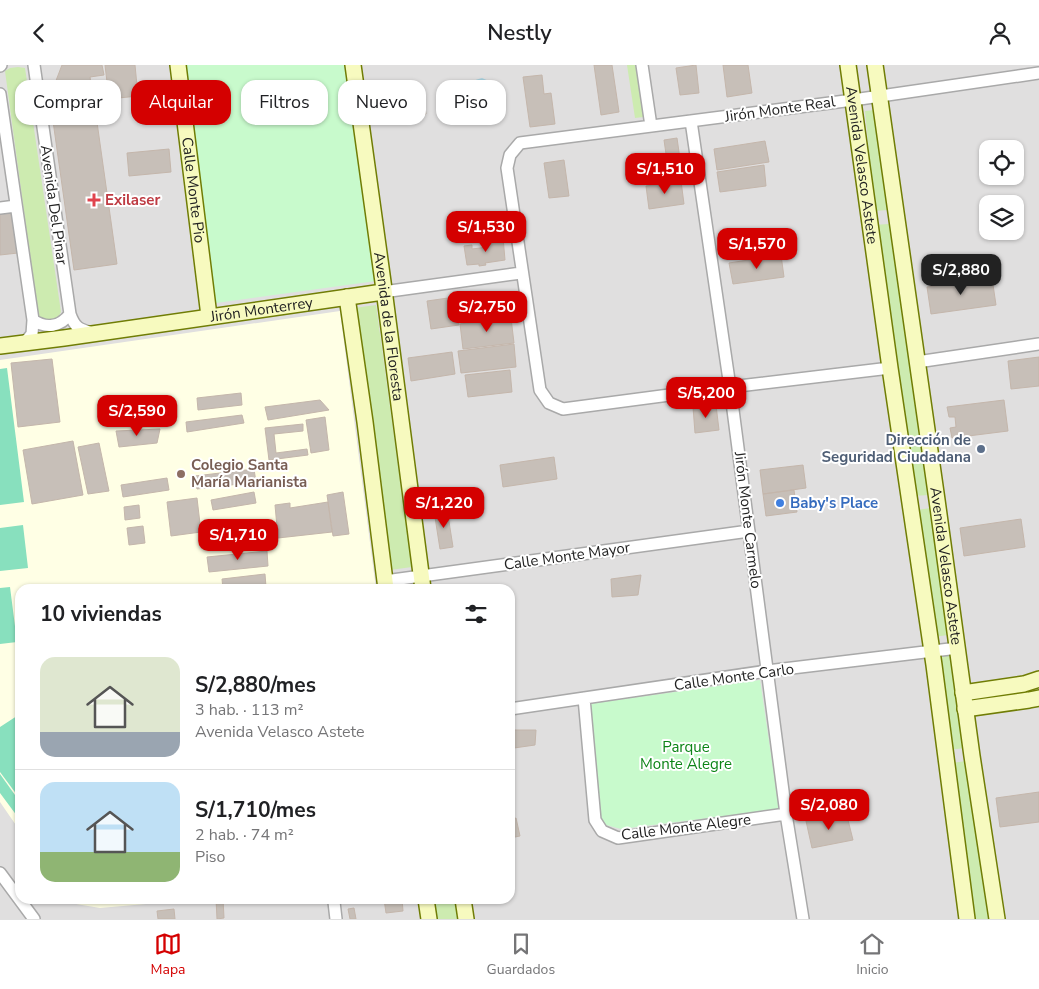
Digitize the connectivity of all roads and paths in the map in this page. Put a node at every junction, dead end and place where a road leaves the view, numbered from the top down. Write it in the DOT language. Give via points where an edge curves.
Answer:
graph roads {
  1 [pos="34,65"];
  2 [pos="178,65"];
  3 [pos="353,65"];
  4 [pos="642,65"];
  5 [pos="848,65"];
  6 [pos="875,65"];
  7 [pos="1039,73"];
  8 [pos="0,94"];
  9 [pos="879,95"];
  10 [pos="853,100"];
  11 [pos="691,121"];
  12 [pos="651,126"];
  13 [pos="16,206"];
  14 [pos="0,209"];
  15 [pos="896,216"];
  16 [pos="869,220"];
  17 [pos="521,273"];
  18 [pos="383,292"];
  19 [pos="346,297"];
  20 [pos="70,314"];
  21 [pos="209,317"];
  22 [pos="33,320"];
  23 [pos="92,333"];
  24 [pos="25,343"];
  25 [pos="1039,344"];
  26 [pos="0,346"];
  27 [pos="917,361"];
  28 [pos="890,368"];
  29 [pos="730,387"];
  30 [pos="937,500"];
  31 [pos="910,504"];
  32 [pos="749,531"];
  33 [pos="422,582"];
  34 [pos="385,584"];
  35 [pos="397,584"];
  36 [pos="958,648"];
  37 [pos="932,651"];
  38 [pos="767,671"];
  39 [pos="1039,679"];
  40 [pos="963,693"];
  41 [pos="584,698"];
  42 [pos="1039,698"];
  43 [pos="515,708"];
  44 [pos="965,709"];
  45 [pos="972,755"];
  46 [pos="946,759"];
  47 [pos="786,814"];
  48 [pos="0,873"];
  49 [pos="15,893"];
  50 [pos="23,904"];
  51 [pos="334,904"];
  52 [pos="427,904"];
  53 [pos="464,904"];
  54 [pos="34,919"];
  55 [pos="336,919"];
  56 [pos="429,919"];
  57 [pos="466,919"];
  58 [pos="803,919"];
  59 [pos="967,919"];
  60 [pos="997,919"];
  1 -- 20 [label="street, Avenida Del Pinar"];
  2 -- 21 [label="main road, Calle Monte Pio"];
  3 -- 18 [label="main road, Avenida de la Floresta"];
  4 -- 12 [label="street"];
  5 -- 10 [label="main road, Avenida Velasco Astete"];
  6 -- 9 [label="main road, Avenida Velasco Astete"];
  7 -- 9 [label="street, Jirón Monte Real"];
  8 -- 13 [label="street"];
  9 -- 10 [label="street, Jirón Monte Real"];
  9 -- 15 [label="main road, Avenida Velasco Astete"];
  10 -- 11 [label="street, Jirón Monte Real"];
  10 -- 16 [label="main road, Avenida Velasco Astete"];
  11 -- 12 [label="street, Jirón Monte Real"];
  11 -- 29 [label="street, Jirón Monte Carmelo"];
  12 -- 17 [label="street, Jirón Monte Real" via="520,143 510,155 507,168"];
  13 -- 14 [label="street"];
  13 -- 22 [label="street"];
  15 -- 16 [label="main road"];
  15 -- 27 [label="main road, Avenida Velasco Astete"];
  16 -- 28 [label="main road, Avenida Velasco Astete"];
  17 -- 18 [label="street, Jirón Monterrey"];
  17 -- 29 [label="street" via="540,391 549,403 562,409"];
  18 -- 19 [label="main road, Jirón Monterrey"];
  18 -- 33 [label="main road, Avenida de la Floresta"];
  19 -- 21 [label="main road, Jirón Monterrey"];
  19 -- 34 [label="main road"];
  20 -- 22 [label="street" via="66,320 53,326"];
  20 -- 23 [label="street" via="76,327"];
  21 -- 23 [label="main road, Jirón Monterrey"];
  22 -- 24 [label="street" via="32,334"];
  23 -- 24 [label="main road, Jirón Monterrey"];
  24 -- 26 [label="main road, Jirón Monterrey"];
  25 -- 27 [label="street"];
  27 -- 30 [label="main road, Avenida Velasco Astete"];
  28 -- 29 [label="street"];
  28 -- 31 [label="main road, Avenida Velasco Astete"];
  29 -- 32 [label="street, Jirón Monte Carmelo"];
  30 -- 31 [label="main road"];
  30 -- 36 [label="main road, Avenida Velasco Astete"];
  31 -- 37 [label="main road, Avenida Velasco Astete"];
  32 -- 33 [label="street, Calle Monte Mayor"];
  32 -- 38 [label="street, Jirón Monte Carmelo"];
  33 -- 35 [label="street, Calle Monte Mayor"];
  36 -- 37 [label="street, Calle Monte Carlo"];
  36 -- 40 [label="main road, Avenida Velasco Astete"];
  37 -- 38 [label="street, Calle Monte Carlo"];
  37 -- 46 [label="main road, Avenida Velasco Astete"];
  38 -- 41 [label="street, Calle Monte Carlo"];
  38 -- 47 [label="street, Jirón Monte Carmelo"];
  39 -- 40 [label="main road"];
  40 -- 44 [label="main road, Avenida Velasco Astete"];
  41 -- 43 [label="street, Calle Monte Carlo"];
  41 -- 47 [label="street, Calle Monte Alegre" via="595,820 602,831 618,838"];
  42 -- 44 [label="main road"];
  44 -- 45 [label="main road, Avenida Velasco Astete"];
  45 -- 46 [label="main road"];
  45 -- 60 [label="main road, Avenida Velasco Astete"];
  46 -- 59 [label="main road, Avenida Velasco Astete"];
  47 -- 58 [label="street, Jirón Monte Carmelo"];
  48 -- 49 [label="street"];
  50 -- 54 [label="street"];
  51 -- 55 [label="street"];
  52 -- 56 [label="main road"];
  53 -- 57 [label="main road"];
}
